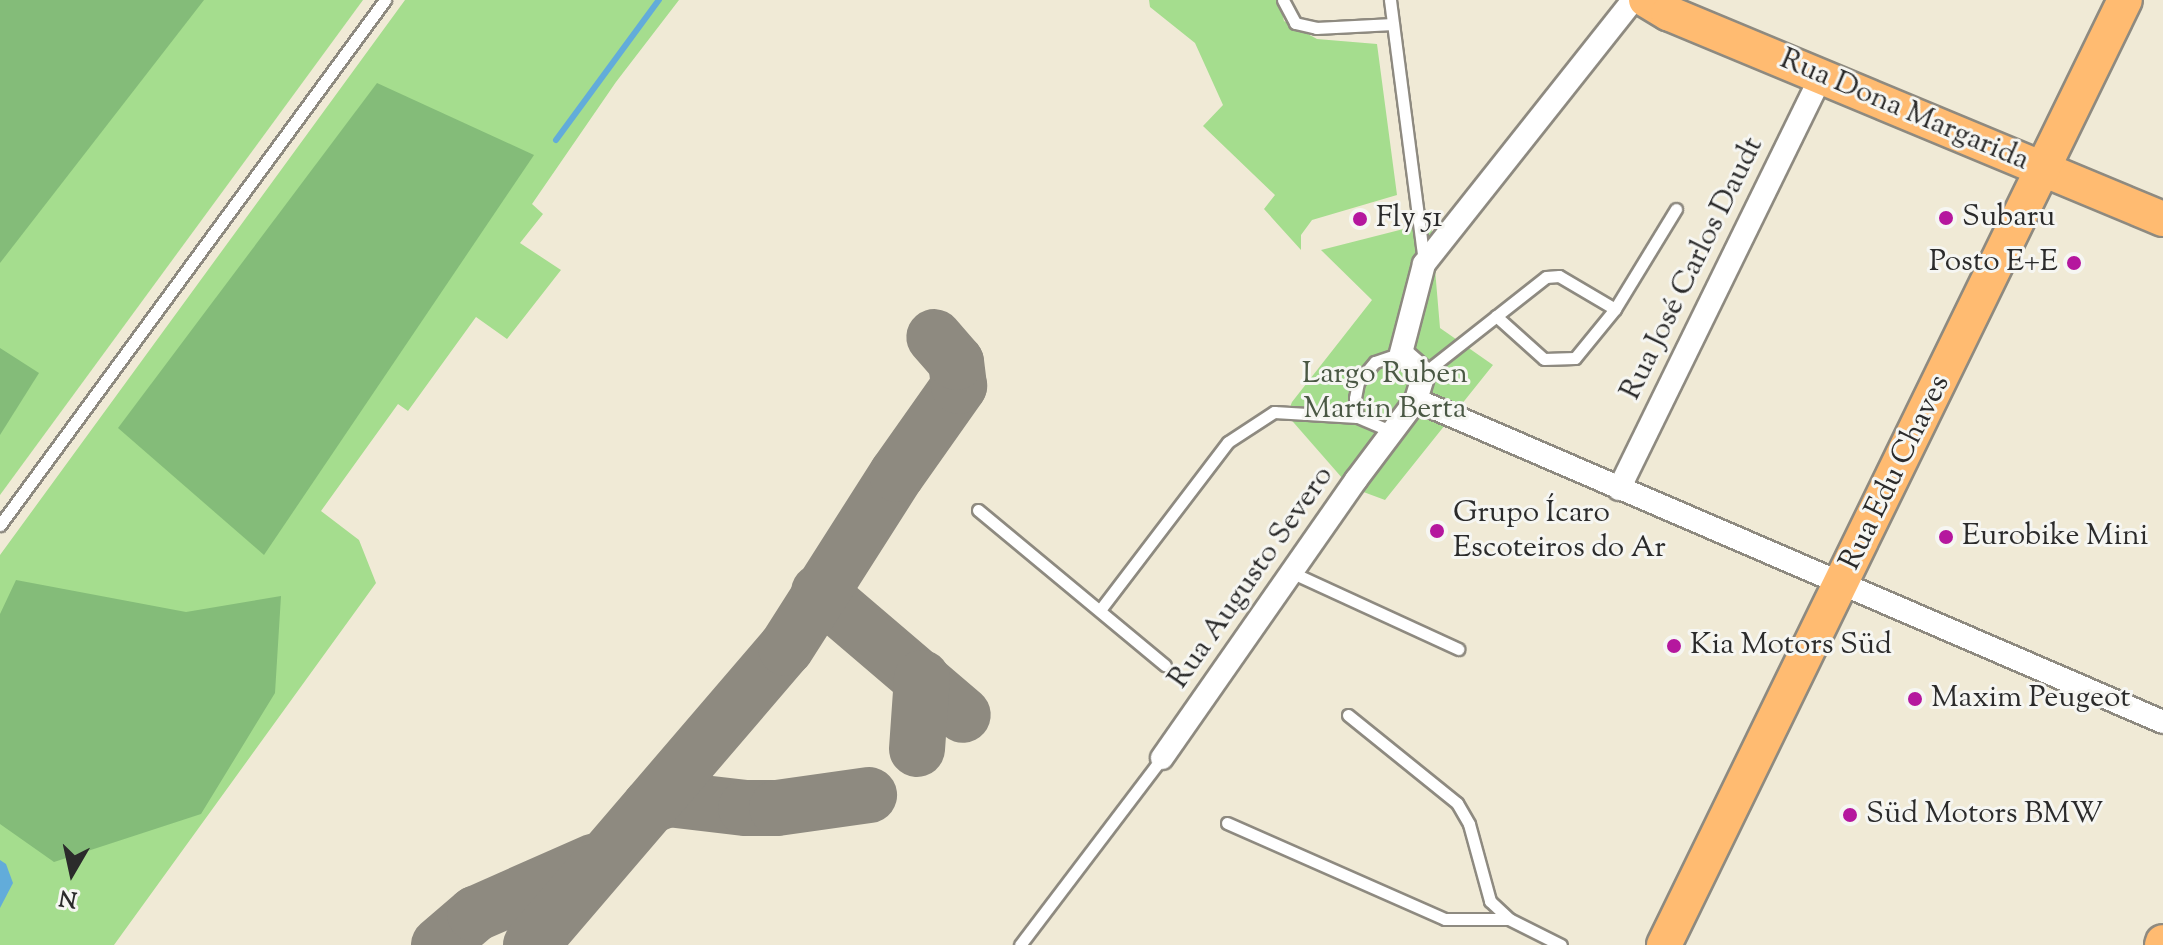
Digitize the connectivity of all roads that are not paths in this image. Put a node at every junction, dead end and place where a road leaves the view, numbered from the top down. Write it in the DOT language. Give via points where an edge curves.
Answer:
graph roads {
  1 [pos="385,0"];
  2 [pos="1283,0"];
  3 [pos="1390,0"];
  4 [pos="1633,0"];
  5 [pos="1646,0"];
  6 [pos="2125,0"];
  7 [pos="1393,24"];
  8 [pos="1821,77"];
  9 [pos="2045,170"];
  10 [pos="1676,209"];
  11 [pos="2163,219"];
  12 [pos="1424,264"];
  13 [pos="1615,309"];
  14 [pos="1496,316"];
  15 [pos="1401,353"];
  16 [pos="1424,373"];
  17 [pos="1416,400"];
  18 [pos="1357,417"];
  19 [pos="1393,432"];
  20 [pos="1619,489"];
  21 [pos="978,510"];
  22 [pos="0,525"];
  23 [pos="1293,573"];
  24 [pos="1841,586"];
  25 [pos="1100,610"];
  26 [pos="1458,649"];
  27 [pos="1165,665"];
  28 [pos="1348,715"];
  29 [pos="2163,722"];
  30 [pos="1162,758"];
  31 [pos="1227,823"];
  32 [pos="1509,919"];
  33 [pos="1020,945"];
  34 [pos="1561,945"];
  35 [pos="1664,945"];
  1 -- 22 [label="lane"];
  2 -- 7 [label="lane" via="1295,23 1316,28"];
  3 -- 7 [label="lane"];
  4 -- 12 [label="street"];
  5 -- 8 [label="main road, Rua Dona Margarida"];
  6 -- 9 [label="main road, Rua Edu Chaves"];
  7 -- 12 [label="lane"];
  8 -- 9 [label="main road, Rua Dona Margarida"];
  8 -- 20 [label="street, Rua José Carlos Daudt"];
  9 -- 11 [label="main road, Rua Dona Margarida"];
  9 -- 24 [label="main road, Rua Edu Chaves"];
  10 -- 13 [label="lane"];
  12 -- 15 [label="street"];
  13 -- 14 [label="lane" via="1552,274"];
  13 -- 14 [label="lane" via="1575,358 1544,359"];
  14 -- 16 [label="lane"];
  15 -- 16 [label="street"];
  15 -- 18 [label="lane" via="1375,362 1358,382"];
  16 -- 17 [label="street, Rua Augusto Severo"];
  17 -- 19 [label="street, Rua Augusto Severo"];
  17 -- 20 [label="street"];
  18 -- 19 [label="lane"];
  18 -- 25 [label="lane" via="1274,412 1228,442"];
  19 -- 23 [label="street, Rua Augusto Severo"];
  20 -- 24 [label="street"];
  21 -- 25 [label="lane"];
  23 -- 26 [label="lane"];
  23 -- 30 [label="street, Rua Augusto Severo"];
  24 -- 29 [label="street"];
  24 -- 35 [label="main road, Rua Edu Chaves"];
  25 -- 27 [label="lane"];
  28 -- 32 [label="lane" via="1457,803 1469,824 1490,901"];
  30 -- 33 [label="lane"];
  31 -- 32 [label="lane" via="1445,919"];
  32 -- 34 [label="lane"];
}
